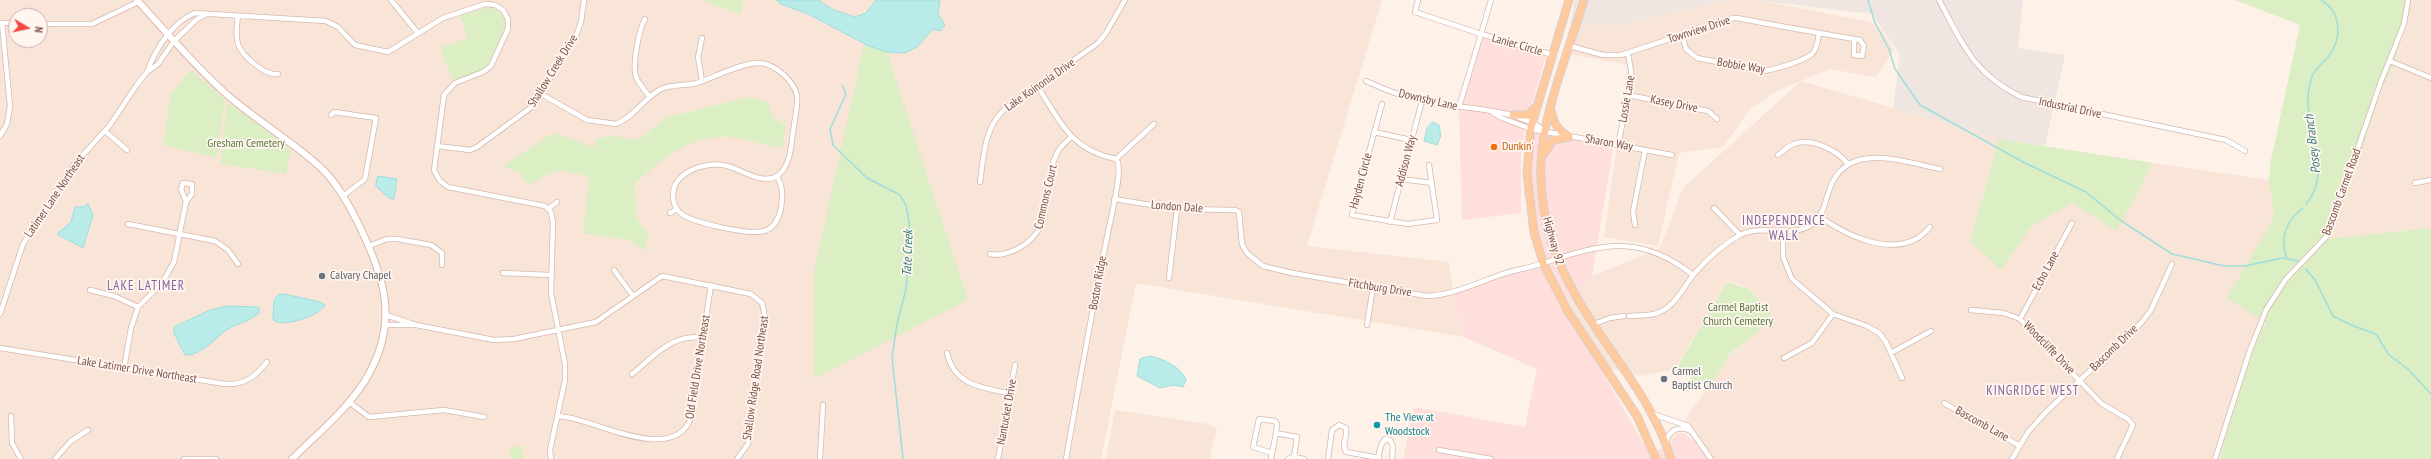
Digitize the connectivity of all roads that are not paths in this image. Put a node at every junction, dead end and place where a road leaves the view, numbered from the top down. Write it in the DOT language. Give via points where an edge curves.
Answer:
graph roads {
  1 [pos="391,0"];
  2 [pos="584,0"];
  3 [pos="1125,0"];
  4 [pos="1418,0"];
  5 [pos="1490,0"];
  6 [pos="1569,0"];
  7 [pos="1584,0"];
  8 [pos="1939,0"];
  9 [pos="2408,0"];
  10 [pos="138,1"];
  11 [pos="207,14"];
  12 [pos="238,16"];
  13 [pos="645,19"];
  14 [pos="1,23"];
  15 [pos="48,24"];
  16 [pos="417,32"];
  17 [pos="1819,33"];
  18 [pos="168,34"];
  19 [pos="1481,34"];
  20 [pos="1682,35"];
  21 [pos="702,38"];
  22 [pos="1854,39"];
  23 [pos="174,41"];
  24 [pos="1570,46"];
  25 [pos="1628,53"];
  26 [pos="1553,55"];
  27 [pos="2390,61"];
  28 [pos="147,72"];
  29 [pos="278,74"];
  30 [pos="2431,78"];
  31 [pos="702,81"];
  32 [pos="1366,81"];
  33 [pos="1038,87"];
  34 [pos="541,94"];
  35 [pos="1628,95"];
  36 [pos="650,98"];
  37 [pos="1422,101"];
  38 [pos="1382,104"];
  39 [pos="1538,105"];
  40 [pos="1459,108"];
  41 [pos="1551,109"];
  42 [pos="1493,113"];
  43 [pos="330,115"];
  44 [pos="1513,115"];
  45 [pos="1717,120"];
  46 [pos="1154,124"];
  47 [pos="1532,125"];
  48 [pos="105,130"];
  49 [pos="1545,131"];
  50 [pos="1374,132"];
  51 [pos="0,136"];
  52 [pos="1071,137"];
  53 [pos="1569,137"];
  54 [pos="1411,140"];
  55 [pos="1618,145"];
  56 [pos="437,146"];
  57 [pos="127,150"];
  58 [pos="1645,150"];
  59 [pos="2245,151"];
  60 [pos="1672,155"];
  61 [pos="1778,156"];
  62 [pos="1116,159"];
  63 [pos="1542,160"];
  64 [pos="1848,164"];
  65 [pos="1429,165"];
  66 [pos="1940,169"];
  67 [pos="777,176"];
  68 [pos="1401,179"];
  69 [pos="2431,180"];
  70 [pos="980,182"];
  71 [pos="1432,183"];
  72 [pos="2414,183"];
  73 [pos="343,196"];
  74 [pos="1114,200"];
  75 [pos="186,202"];
  76 [pos="556,202"];
  77 [pos="1714,208"];
  78 [pos="548,209"];
  79 [pos="677,209"];
  80 [pos="1177,209"];
  81 [pos="1239,212"];
  82 [pos="670,213"];
  83 [pos="1819,216"];
  84 [pos="1390,222"];
  85 [pos="2072,223"];
  86 [pos="128,224"];
  87 [pos="1635,224"];
  88 [pos="1930,227"];
  89 [pos="1783,230"];
  90 [pos="180,233"];
  91 [pos="1740,235"];
  92 [pos="369,246"];
  93 [pos="990,254"];
  94 [pos="1556,259"];
  95 [pos="1543,263"];
  96 [pos="238,264"];
  97 [pos="2172,264"];
  98 [pos="442,265"];
  99 [pos="614,270"];
  100 [pos="503,273"];
  101 [pos="550,275"];
  102 [pos="1693,275"];
  103 [pos="1169,278"];
  104 [pos="711,285"];
  105 [pos="1373,287"];
  106 [pos="90,290"];
  107 [pos="633,296"];
  108 [pos="138,307"];
  109 [pos="1971,310"];
  110 [pos="0,314"];
  111 [pos="1833,314"];
  112 [pos="386,315"];
  113 [pos="2020,319"];
  114 [pos="1594,324"];
  115 [pos="385,325"];
  116 [pos="416,325"];
  117 [pos="1367,325"];
  118 [pos="558,330"];
  119 [pos="1931,331"];
  120 [pos="702,338"];
  121 [pos="0,348"];
  122 [pos="947,353"];
  123 [pos="1891,353"];
  124 [pos="1784,358"];
  125 [pos="267,362"];
  126 [pos="1015,365"];
  127 [pos="124,368"];
  128 [pos="632,374"];
  129 [pos="1902,378"];
  130 [pos="2080,381"];
  131 [pos="1011,394"];
  132 [pos="349,402"];
  133 [pos="1944,403"];
  134 [pos="823,405"];
  135 [pos="1651,412"];
  136 [pos="11,416"];
  137 [pos="558,416"];
  138 [pos="484,417"];
  139 [pos="88,430"];
  140 [pos="1276,433"];
  141 [pos="1695,435"];
  142 [pos="1666,445"];
  143 [pos="2020,446"];
  144 [pos="1439,450"];
  145 [pos="1272,453"];
  146 [pos="1294,457"];
  147 [pos="21,459"];
  148 [pos="55,459"];
  149 [pos="184,459"];
  150 [pos="216,459"];
  151 [pos="292,459"];
  152 [pos="551,459"];
  153 [pos="737,459"];
  154 [pos="820,459"];
  155 [pos="998,459"];
  156 [pos="1066,459"];
  157 [pos="1271,459"];
  158 [pos="1288,459"];
  159 [pos="1304,459"];
  160 [pos="1328,459"];
  161 [pos="1378,459"];
  162 [pos="1392,459"];
  163 [pos="1491,459"];
  164 [pos="1656,459"];
  165 [pos="1670,459"];
  166 [pos="1711,459"];
  167 [pos="2012,459"];
  168 [pos="2117,459"];
  169 [pos="2215,459"];
  1 -- 16 [label="street"];
  2 -- 34 [label="street, Shallow Creek Drive" via="578,29"];
  3 -- 33 [label="street, Lake Koinonia Drive" via="1098,43"];
  4 -- 19 [label="street, Lanier Circle" via="1415,12"];
  5 -- 19 [label="street, Lanier Circle"];
  6 -- 26 [label="main road, Highway 92"];
  7 -- 24 [label="main road, Highway 92"];
  8 -- 59 [label="street, Industrial Drive" via="1972,60 1985,75 2002,88 2021,97 2226,140"];
  9 -- 27 [label="street, Bascomb Carmel Road" via="2404,24"];
  10 -- 15 [label="street" via="92,24"];
  10 -- 18 [label="street"];
  11 -- 12 [label="street"];
  11 -- 18 [label="street" via="195,13 188,16"];
  11 -- 23 [label="street" via="197,19"];
  12 -- 16 [label="street" via="330,22 354,45 388,52"];
  12 -- 29 [label="street" via="237,38 240,48 266,72"];
  13 -- 36 [label="street" via="640,28 635,69 638,82"];
  14 -- 51 [label="street" via="10,106 7,124"];
  16 -- 56 [label="street" via="443,18 485,4 499,6 508,19 508,30 491,66 483,72 454,83 446,91"];
  17 -- 20 [label="street, Townview Drive" via="1733,18"];
  17 -- 20 [label="street, Bobbie Way" via="1816,47 1811,54 1771,70 1697,58 1686,49"];
  17 -- 22 [label="street, Townview Drive"];
  18 -- 23 [label="street"];
  18 -- 28 [label="street, Latimer Lane Northeast"];
  19 -- 26 [label="street, Lanier Circle"];
  19 -- 40 [label="street, Lanier Circle"];
  20 -- 25 [label="street, Townview Drive"];
  21 -- 31 [label="street" via="698,58"];
  23 -- 28 [label="street, Latimer Lane Northeast" via="158,64"];
  23 -- 73 [label="street" via="225,93 320,166"];
  24 -- 25 [label="street, Townview Drive" via="1603,55"];
  24 -- 41 [label="main road, Highway 92"];
  25 -- 35 [label="street, Lossie Lane" via="1632,70"];
  26 -- 39 [label="main road, Highway 92"];
  27 -- 30 [label="street"];
  27 -- 169 [label="street, Bascomb Carmel Road" via="2328,235 2286,279 2259,323"];
  28 -- 48 [label="street, Latimer Lane Northeast"];
  31 -- 36 [label="street" via="665,88"];
  31 -- 67 [label="street" via="757,63 772,67 792,84 797,105 788,163"];
  32 -- 37 [label="street, Downsby Lane"];
  33 -- 52 [label="street"];
  33 -- 70 [label="street, Lake Koinonia Drive" via="1000,114 990,126"];
  34 -- 36 [label="street" via="582,118 612,124 624,120"];
  34 -- 56 [label="street, Shallow Creek Drive" via="528,111 477,147 470,150"];
  35 -- 45 [label="street, Kasey Drive" via="1708,111"];
  35 -- 55 [label="street, Lossie Lane"];
  37 -- 40 [label="street, Downsby Lane"];
  37 -- 54 [label="street, Addison Way"];
  38 -- 50 [label="street, Hayden Circle"];
  39 -- 44 [label="main road" via="1528,114"];
  39 -- 47 [label="main road, Highway 92"];
  40 -- 42 [label="street, Downsby Lane"];
  41 -- 49 [label="main road, Highway 92"];
  41 -- 53 [label="main road" via="1554,124"];
  42 -- 44 [label="street, Downsby Lane"];
  42 -- 47 [label="street, Downsby Lane" via="1502,118"];
  43 -- 73 [label="street" via="340,112 376,118 367,173 363,182"];
  44 -- 47 [label="street, Downsby Lane"];
  46 -- 62 [label="street"];
  47 -- 49 [label="street, Downsby Lane"];
  47 -- 49 [label="street, Downsby Lane"];
  47 -- 95 [label="main road, Highway 92" via="1528,192 1534,232"];
  48 -- 57 [label="street"];
  48 -- 110 [label="street, Latimer Lane Northeast" via="73,166 27,236 14,266"];
  49 -- 53 [label="street, Sharon Way"];
  49 -- 63 [label="main road, Highway 92"];
  50 -- 54 [label="street"];
  50 -- 84 [label="street, Hayden Circle" via="1352,215"];
  52 -- 62 [label="street" via="1090,152"];
  52 -- 93 [label="street, Commons Court" via="1056,154 1040,231 1028,243 1013,250 1000,255"];
  53 -- 55 [label="street, Sharon Way"];
  53 -- 63 [label="main road" via="1553,140 1547,146"];
  54 -- 68 [label="street, Addison Way"];
  55 -- 58 [label="street, Sharon Way"];
  56 -- 78 [label="street" via="435,173 448,187"];
  58 -- 60 [label="street, Sharon Way"];
  58 -- 87 [label="street" via="1633,212"];
  61 -- 64 [label="street" via="1794,144 1804,142 1835,150"];
  62 -- 74 [label="street, Boston Ridge" via="1120,166"];
  63 -- 94 [label="main road, Highway 92" via="1542,198"];
  64 -- 66 [label="street" via="1872,157"];
  64 -- 83 [label="street" via="1834,179"];
  65 -- 71 [label="street, Hayden Circle"];
  67 -- 79 [label="street" via="760,178 729,166 718,165 691,170 679,178 674,189"];
  67 -- 79 [label="street" via="783,191 780,214 776,223 765,231 751,232 693,220"];
  68 -- 71 [label="street"];
  68 -- 84 [label="street, Addison Way"];
  69 -- 72 [label="street"];
  71 -- 84 [label="street, Hayden Circle" via="1437,220 1408,224"];
  73 -- 92 [label="street"];
  74 -- 80 [label="street, London Dale"];
  74 -- 156 [label="street, Boston Ridge"];
  75 -- 90 [label="street"];
  76 -- 78 [label="street"];
  77 -- 91 [label="street"];
  78 -- 101 [label="street" via="553,228"];
  79 -- 82 [label="street"];
  80 -- 81 [label="street, London Dale" via="1230,209"];
  80 -- 103 [label="street"];
  81 -- 105 [label="street, Fitchburg Drive" via="1242,244 1247,253 1262,266"];
  83 -- 88 [label="street" via="1852,236 1898,245 1918,238"];
  83 -- 89 [label="street" via="1804,228"];
  85 -- 113 [label="street, Echo Lane"];
  86 -- 90 [label="street"];
  89 -- 91 [label="street" via="1761,229"];
  89 -- 111 [label="street" via="1782,257 1787,272 1801,288"];
  90 -- 96 [label="street" via="220,243"];
  90 -- 108 [label="street" via="174,262 167,277"];
  91 -- 102 [label="street"];
  92 -- 98 [label="street" via="392,238 431,245 442,253"];
  92 -- 112 [label="street" via="383,282"];
  94 -- 95 [label="street, Fitchburg Drive"];
  94 -- 102 [label="street, Fitchburg Drive" via="1604,247 1636,247 1664,255"];
  94 -- 114 [label="main road, Highway 92"];
  95 -- 105 [label="street, Fitchburg Drive" via="1436,295"];
  95 -- 164 [label="main road, Highway 92" via="1567,310 1637,416"];
  97 -- 130 [label="street, Bascomb Drive" via="2151,310"];
  99 -- 107 [label="street"];
  100 -- 101 [label="street"];
  101 -- 118 [label="street"];
  102 -- 114 [label="street" via="1668,307 1654,314 1610,318"];
  104 -- 107 [label="street, Shallow Ridge Road Northeast" via="662,276"];
  104 -- 120 [label="street, Old Field Drive Northeast"];
  104 -- 153 [label="street, Shallow Ridge Road Northeast" via="751,294 762,303 765,312 748,444"];
  105 -- 117 [label="street"];
  106 -- 108 [label="street" via="114,296"];
  107 -- 118 [label="street, Shallow Ridge Road Northeast" via="596,322"];
  108 -- 127 [label="street" via="130,328"];
  109 -- 113 [label="street, Woodcliffe Drive" via="2004,312"];
  111 -- 123 [label="street" via="1874,329 1884,338"];
  111 -- 124 [label="street" via="1812,343"];
  112 -- 115 [label="street"];
  112 -- 116 [label="street"];
  113 -- 130 [label="street, Woodcliffe Drive"];
  114 -- 135 [label="main road, Highway 92"];
  115 -- 116 [label="street"];
  115 -- 132 [label="street" via="381,346 373,365"];
  116 -- 118 [label="street, Shallow Ridge Road Northeast" via="499,340"];
  118 -- 137 [label="street" via="566,373"];
  119 -- 123 [label="street"];
  120 -- 128 [label="street" via="679,338"];
  120 -- 137 [label="street, Old Field Drive Northeast" via="691,418 687,429 673,442 660,445 641,443 582,421"];
  121 -- 127 [label="street, Lake Latimer Drive Northeast"];
  122 -- 131 [label="street" via="953,368 968,384"];
  123 -- 129 [label="street"];
  125 -- 127 [label="street, Lake Latimer Drive Northeast" via="253,378 236,384"];
  126 -- 131 [label="street, Nantucket Drive"];
  130 -- 143 [label="street, Bascomb Drive" via="2046,412 2028,432"];
  130 -- 168 [label="street, Woodcliffe Drive" via="2102,404 2128,419 2133,425"];
  131 -- 155 [label="street, Nantucket Drive"];
  132 -- 138 [label="street" via="369,416 444,410"];
  132 -- 151 [label="street"];
  133 -- 143 [label="street, Bascomb Lane"];
  134 -- 154 [label="street"];
  135 -- 141 [label="street" via="1658,417 1684,424"];
  135 -- 142 [label="main road, Highway 92"];
  136 -- 147 [label="street" via="12,443"];
  137 -- 152 [label="street" via="550,450"];
  139 -- 148 [label="street" via="71,441"];
  140 -- 145 [label="street"];
  140 -- 145 [label="street" via="1275,421 1258,421 1254,449"];
  140 -- 146 [label="street" via="1297,437"];
  141 -- 142 [label="street" via="1687,429 1678,428 1668,436"];
  141 -- 166 [label="street"];
  142 -- 165 [label="main road, Highway 92"];
  143 -- 167 [label="street, Bascomb Drive"];
  144 -- 163 [label="street"];
  145 -- 157 [label="street"];
  146 -- 158 [label="street"];
  146 -- 159 [label="street"];
  149 -- 150 [label="street"];
  160 -- 161 [label="street" via="1332,430 1339,425 1347,431 1344,443 1346,452"];
  161 -- 162 [label="street" via="1382,442 1388,440 1393,446"];
}
